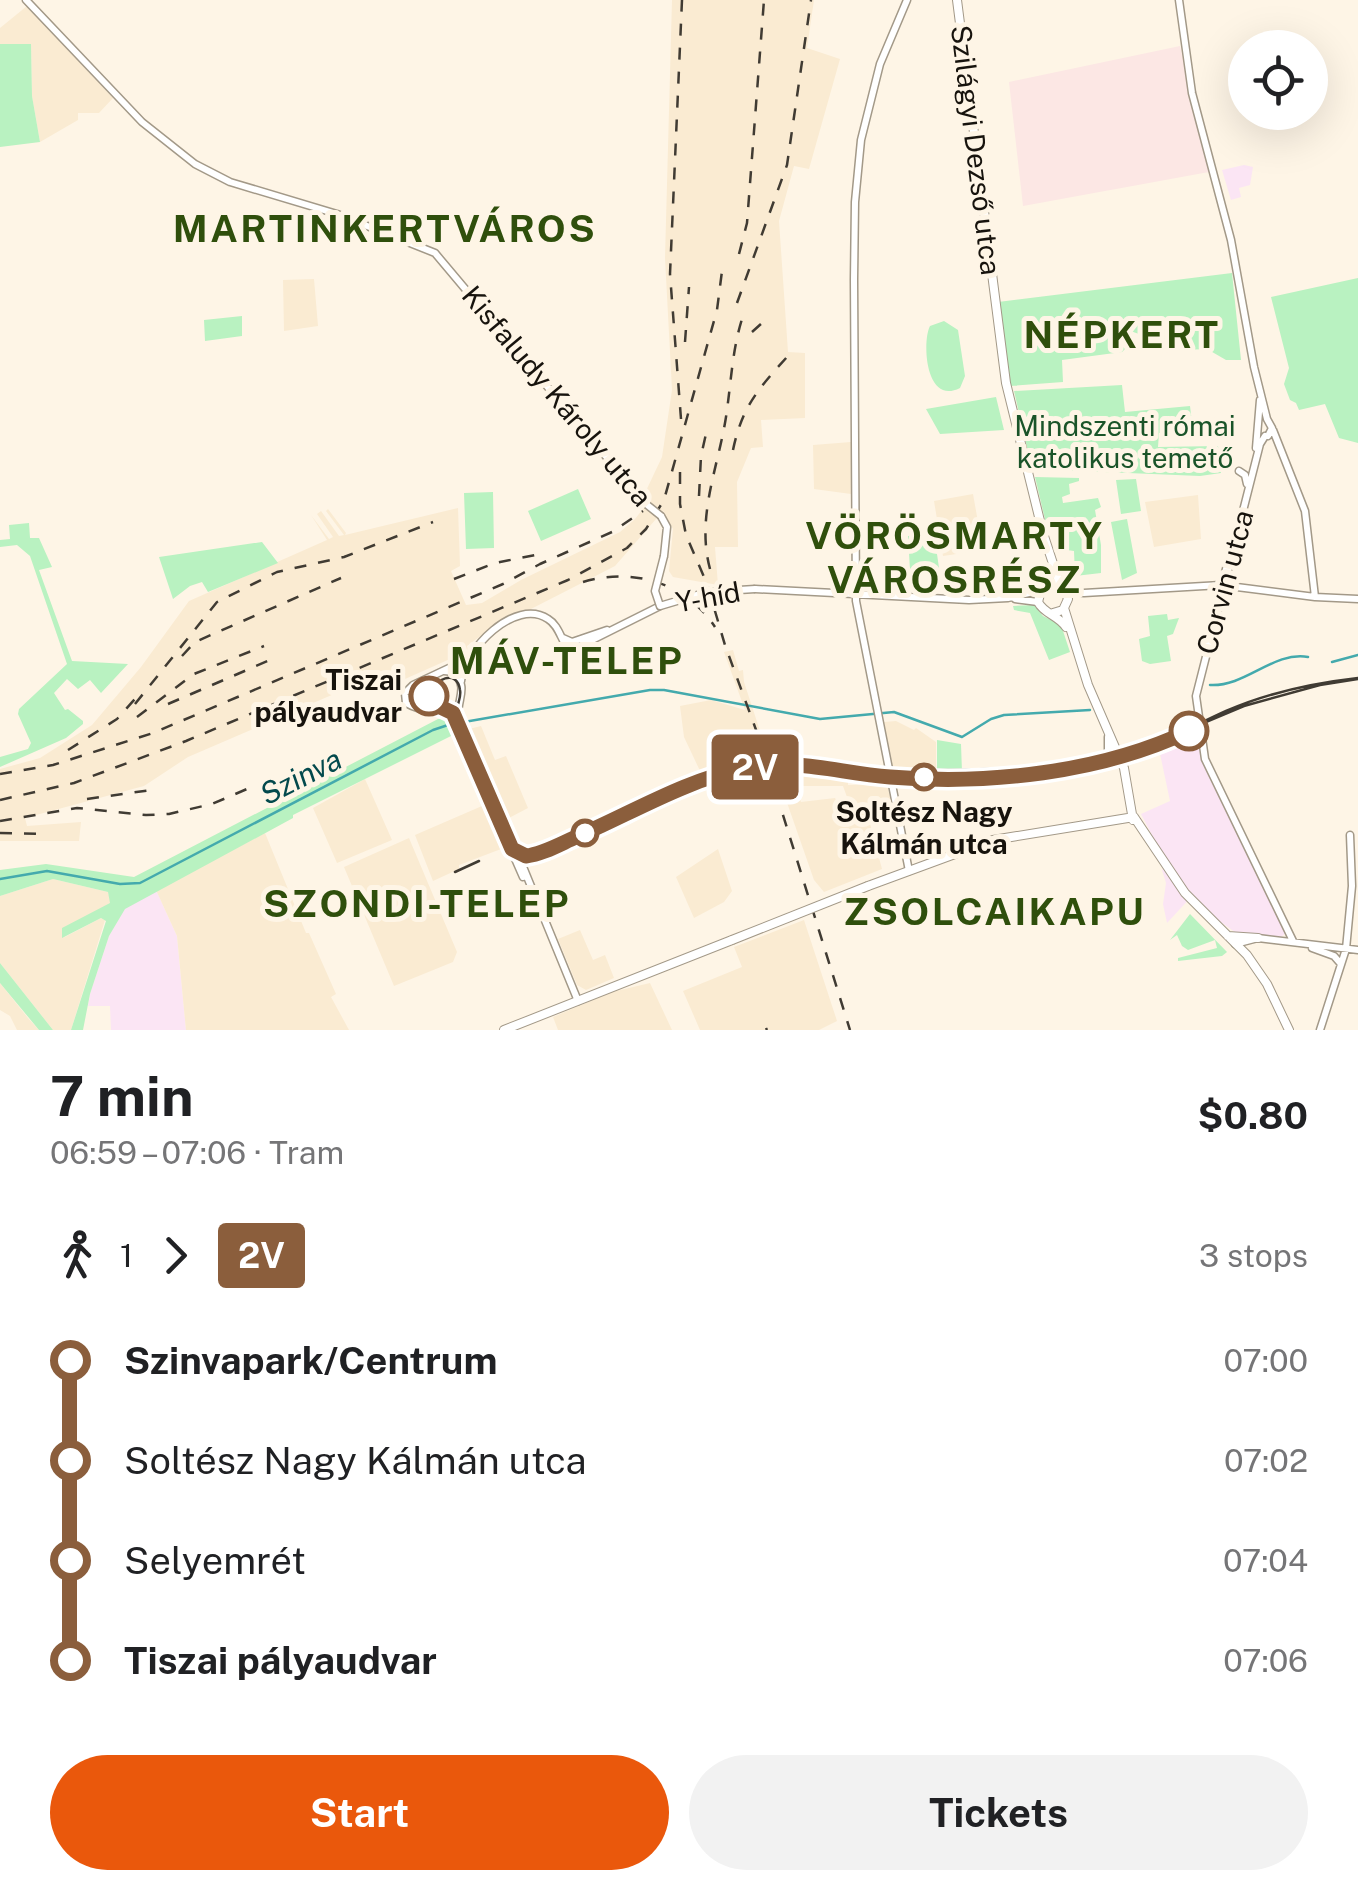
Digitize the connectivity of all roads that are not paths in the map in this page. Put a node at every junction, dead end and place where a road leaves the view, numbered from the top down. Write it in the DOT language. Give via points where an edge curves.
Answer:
graph roads {
  1 [pos="26,0"];
  2 [pos="907,0"];
  3 [pos="957,0"];
  4 [pos="1179,0"];
  5 [pos="1262,400"];
  6 [pos="1267,430"];
  7 [pos="1280,448"];
  8 [pos="1256,449"];
  9 [pos="1239,472"];
  10 [pos="1247,484"];
  11 [pos="664,556"];
  12 [pos="1230,572"];
  13 [pos="1059,586"];
  14 [pos="1241,586"];
  15 [pos="1041,590"];
  16 [pos="1222,590"];
  17 [pos="1084,593"];
  18 [pos="856,596"];
  19 [pos="1315,597"];
  20 [pos="1008,598"];
  21 [pos="1358,599"];
  22 [pos="1038,602"];
  23 [pos="1066,605"];
  24 [pos="660,606"];
  25 [pos="1053,613"];
  26 [pos="613,628"];
  27 [pos="1072,635"];
  28 [pos="562,637"];
  29 [pos="467,660"];
  30 [pos="444,672"];
  31 [pos="461,682"];
  32 [pos="454,712"];
  33 [pos="1108,737"];
  34 [pos="1120,760"];
  35 [pos="889,777"];
  36 [pos="1136,824"];
  37 [pos="1350,834"];
  38 [pos="1005,837"];
  39 [pos="512,848"];
  40 [pos="538,849"];
  41 [pos="535,858"];
  42 [pos="522,861"];
  43 [pos="909,870"];
  44 [pos="521,874"];
  45 [pos="529,880"];
  46 [pos="537,905"];
  47 [pos="1285,929"];
  48 [pos="1227,936"];
  49 [pos="1258,938"];
  50 [pos="1280,940"];
  51 [pos="1298,942"];
  52 [pos="1346,949"];
  53 [pos="1241,950"];
  54 [pos="1358,950"];
  55 [pos="1341,964"];
  56 [pos="573,989"];
  57 [pos="592,995"];
  58 [pos="578,1001"];
  59 [pos="568,1005"];
  60 [pos="504,1030"];
  61 [pos="1287,1030"];
  62 [pos="1320,1030"];
  1 -- 11 [label="street, Kisfaludy Károly utca, bridge" via="142,122 196,164 230,182 435,253 660,516 667,528"];
  2 -- 18 [label="street" via="880,64 856,169"];
  3 -- 13 [label="main road, Szilágyi Dezső utca" via="1010,404"];
  4 -- 5 [label="street" via="1192,93"];
  5 -- 6 [label="street"];
  5 -- 7 [label="street"];
  5 -- 8 [label="street, Corvin utca"];
  6 -- 7 [label="street"];
  6 -- 8 [label="street, Corvin utca"];
  6 -- 12 [label="street, Corvin utca"];
  7 -- 19 [label="street" via="1302,501"];
  8 -- 10 [label="street, Corvin utca"];
  9 -- 10 [label="street"];
  10 -- 16 [label="street, Corvin utca"];
  11 -- 24 [label="street, Y-híd, bridge" via="655,591"];
  12 -- 14 [label="street"];
  12 -- 16 [label="street, Corvin utca"];
  13 -- 15 [label="main road"];
  13 -- 17 [label="street"];
  13 -- 23 [label="main road"];
  14 -- 16 [label="street"];
  14 -- 19 [label="street"];
  15 -- 20 [label="street"];
  15 -- 22 [label="main road"];
  16 -- 17 [label="street" via="1212,585"];
  16 -- 47 [label="street, Corvin utca" via="1200,674 1197,715 1205,759"];
  17 -- 23 [label="street"];
  18 -- 20 [label="street, Y-híd"];
  18 -- 24 [label="street, Y-híd, bridge" via="707,592"];
  18 -- 35 [label="street"];
  19 -- 21 [label="street"];
  20 -- 22 [label="street"];
  22 -- 25 [label="main road"];
  23 -- 25 [label="main road"];
  23 -- 27 [label="main road"];
  24 -- 26 [label="street, Y-híd"];
  25 -- 27 [label="main road"];
  26 -- 28 [label="street" via="572,642"];
  26 -- 28 [label="street" via="568,651"];
  27 -- 33 [label="main road"];
  28 -- 29 [label="street" via="552,621 525,614 478,642"];
  29 -- 30 [label="street"];
  29 -- 31 [label="street"];
  30 -- 31 [label="street" via="454,672"];
  30 -- 32 [label="street" via="410,687 404,698 413,707"];
  31 -- 32 [label="street" via="463,696"];
  32 -- 39 [label="street"];
  33 -- 34 [label="main road"];
  33 -- 35 [label="street" via="1108,753 1098,760"];
  34 -- 35 [label="street" via="1022,777"];
  34 -- 36 [label="main road"];
  35 -- 40 [label="street" via="811,761 742,766"];
  35 -- 41 [label="street" via="799,766 740,771"];
  35 -- 43 [label="street"];
  36 -- 38 [label="main road"];
  36 -- 38 [label="main road"];
  36 -- 48 [label="main road" via="1195,905"];
  37 -- 52 [label="street"];
  38 -- 43 [label="main road"];
  39 -- 40 [label="street"];
  39 -- 42 [label="street"];
  39 -- 44 [label="street"];
  40 -- 42 [label="street"];
  41 -- 42 [label="street"];
  41 -- 45 [label="street"];
  42 -- 44 [label="street"];
  42 -- 45 [label="street"];
  43 -- 57 [label="main road, bridge"];
  44 -- 46 [label="street"];
  45 -- 46 [label="street"];
  46 -- 56 [label="street"];
  47 -- 50 [label="street"];
  47 -- 51 [label="street, Corvin utca"];
  48 -- 49 [label="main road"];
  48 -- 53 [label="main road"];
  49 -- 50 [label="street"];
  49 -- 53 [label="street"];
  49 -- 53 [label="main road"];
  50 -- 51 [label="street"];
  51 -- 52 [label="street"];
  51 -- 55 [label="street"];
  52 -- 54 [label="street"];
  52 -- 55 [label="street"];
  53 -- 61 [label="main road" via="1267,984"];
  55 -- 62 [label="street"];
  56 -- 57 [label="street"];
  56 -- 58 [label="street"];
  56 -- 59 [label="street"];
  57 -- 58 [label="main road"];
  58 -- 59 [label="main road"];
  59 -- 60 [label="main road"];
}
